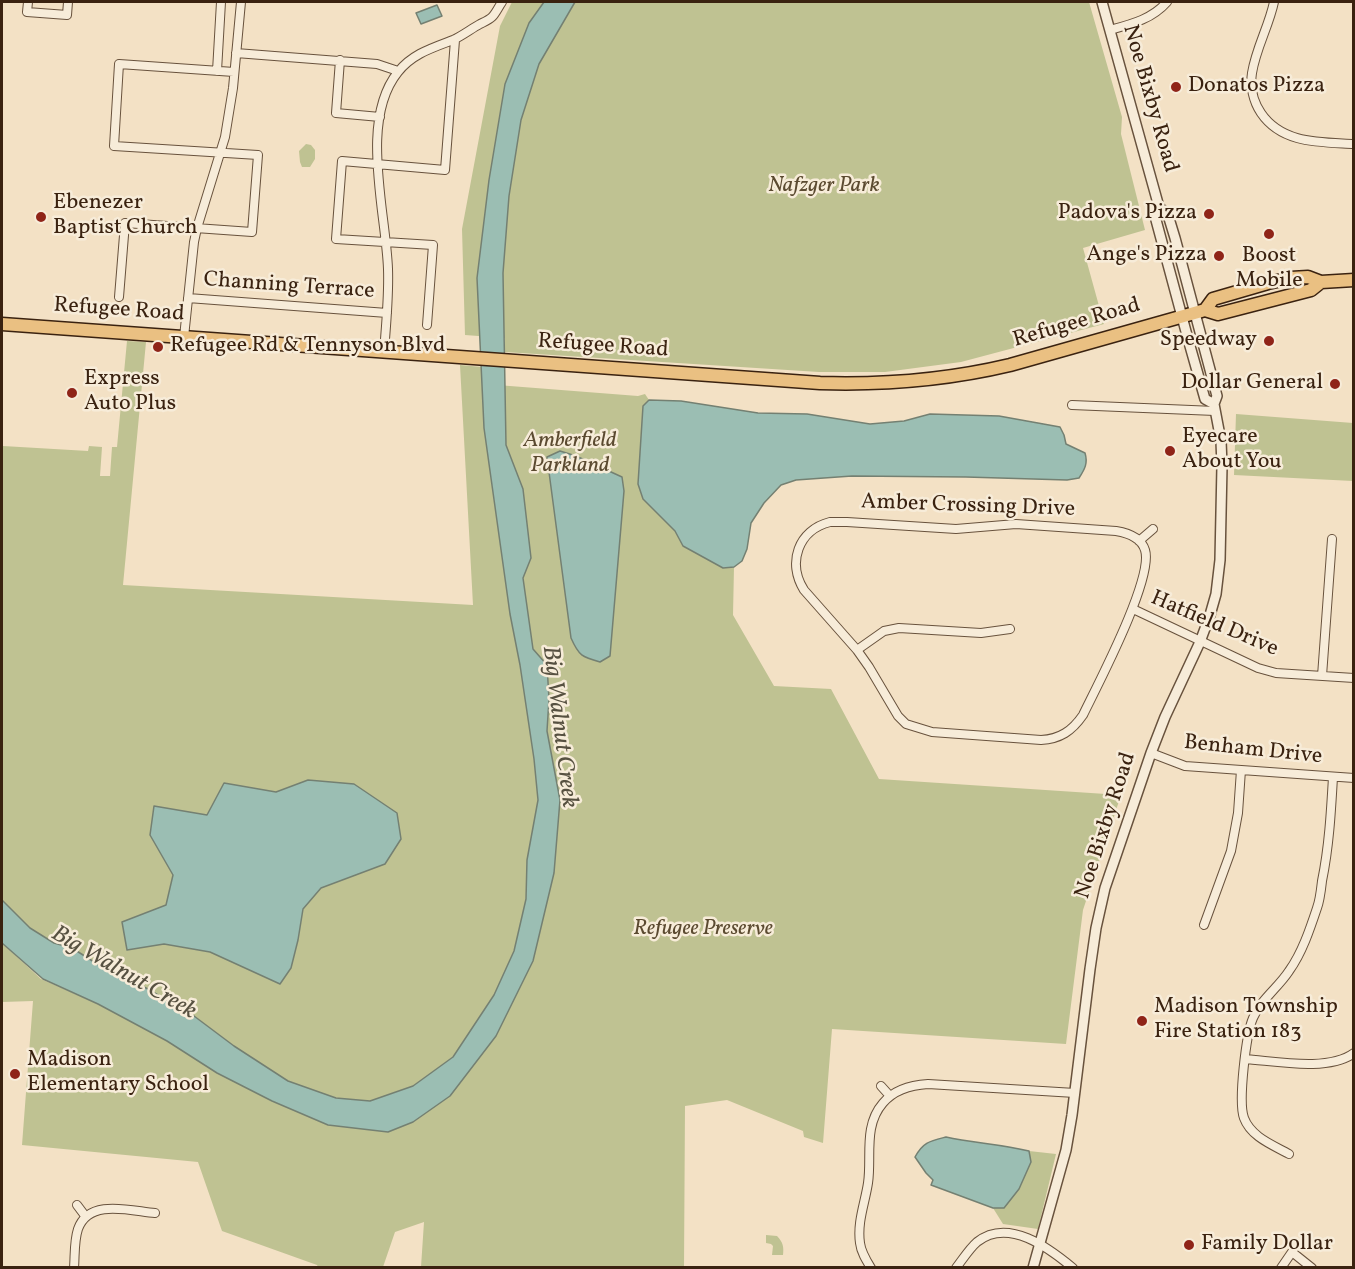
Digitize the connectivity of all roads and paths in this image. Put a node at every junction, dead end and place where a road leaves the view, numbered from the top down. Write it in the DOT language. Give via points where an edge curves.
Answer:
graph roads {
  1 [pos="28,2"];
  2 [pos="68,2"];
  3 [pos="221,2"];
  4 [pos="241,2"];
  5 [pos="502,2"];
  6 [pos="1102,2"];
  7 [pos="1167,2"];
  8 [pos="1274,2"];
  9 [pos="1110,30"];
  10 [pos="455,40"];
  11 [pos="236,53"];
  12 [pos="340,60"];
  13 [pos="216,71"];
  14 [pos="398,71"];
  15 [pos="234,72"];
  16 [pos="380,117"];
  17 [pos="1353,144"];
  18 [pos="220,153"];
  19 [pos="377,164"];
  20 [pos="1159,207"];
  21 [pos="196,228"];
  22 [pos="387,242"];
  23 [pos="1353,280"];
  24 [pos="119,297"];
  25 [pos="188,298"];
  26 [pos="387,313"];
  27 [pos="1194,313"];
  28 [pos="2,324"];
  29 [pos="427,325"];
  30 [pos="184,337"];
  31 [pos="384,352"];
  32 [pos="1072,405"];
  33 [pos="1215,408"];
  34 [pos="1153,529"];
  35 [pos="1332,539"];
  36 [pos="1139,541"];
  37 [pos="1133,609"];
  38 [pos="1010,629"];
  39 [pos="1200,642"];
  40 [pos="857,650"];
  41 [pos="1322,676"];
  42 [pos="1353,678"];
  43 [pos="1150,753"];
  44 [pos="1240,770"];
  45 [pos="1333,777"];
  46 [pos="1353,778"];
  47 [pos="1204,925"];
  48 [pos="1353,1053"];
  49 [pos="1245,1059"];
  50 [pos="881,1086"];
  51 [pos="1075,1093"];
  52 [pos="890,1096"];
  53 [pos="1289,1154"];
  54 [pos="76,1205"];
  55 [pos="155,1213"];
  56 [pos="86,1217"];
  57 [pos="1040,1243"];
  58 [pos="74,1268"];
  59 [pos="871,1268"];
  60 [pos="956,1268"];
  61 [pos="1034,1268"];
  62 [pos="1073,1268"];
  63 [pos="1281,1268"];
  64 [pos="1312,1268"];
  1 -- 2 [label="street" via="27,12 67,15"];
  3 -- 13 [label="street"];
  4 -- 11 [label="street"];
  5 -- 10 [label="street" via="492,16"];
  6 -- 9 [label="street, Noe Bixby Road"];
  7 -- 9 [label="street" via="1142,21"];
  8 -- 17 [label="street" via="1251,82 1256,105 1270,124 1287,135 1306,141"];
  9 -- 20 [label="street, Noe Bixby Road"];
  10 -- 14 [label="street" via="415,55"];
  10 -- 19 [label="street" via="446,170"];
  11 -- 12 [label="street"];
  11 -- 15 [label="street"];
  12 -- 14 [label="street" via="377,63"];
  12 -- 16 [label="street" via="336,113"];
  13 -- 15 [label="street"];
  13 -- 18 [label="street" via="119,64 114,146"];
  14 -- 16 [label="street" via="387,90"];
  15 -- 18 [label="street"];
  16 -- 19 [label="street"];
  18 -- 21 [label="street"];
  18 -- 21 [label="street" via="258,155 252,232"];
  19 -- 22 [label="street"];
  19 -- 22 [label="street" via="342,161 336,239"];
  20 -- 27 [label="street, Noe Bixby Road" via="1168,215"];
  20 -- 27 [label="street, Noe Bixby Road" via="1156,220"];
  21 -- 24 [label="street" via="125,223"];
  21 -- 25 [label="street"];
  22 -- 26 [label="street"];
  22 -- 29 [label="street" via="433,245"];
  23 -- 27 [label="main road, Refugee Road" via="1321,282 1311,290 1218,314"];
  25 -- 26 [label="street, Channing Terrace"];
  25 -- 30 [label="street"];
  26 -- 31 [label="street"];
  27 -- 31 [label="main road, Refugee Road" via="1010,365 911,382 820,383"];
  27 -- 33 [label="street, Noe Bixby Road" via="1217,396"];
  28 -- 30 [label="main road, Refugee Road"];
  30 -- 31 [label="main road, Refugee Road"];
  32 -- 33 [label="street"];
  33 -- 39 [label="street, Noe Bixby Road" via="1222,452 1219,574 1215,602"];
  34 -- 36 [label="street"];
  35 -- 41 [label="street"];
  36 -- 37 [label="street" via="1147,558"];
  36 -- 40 [label="street, Amber Crossing Drive" via="1116,531 1016,524 956,529 824,524 801,544 796,561 799,582"];
  37 -- 39 [label="street, Hatfield Drive"];
  37 -- 40 [label="street" via="1083,715 1058,737 1041,740 912,727 898,716"];
  38 -- 40 [label="street" via="981,633 890,629"];
  39 -- 41 [label="street, Hatfield Drive" via="1258,668"];
  39 -- 43 [label="street, Noe Bixby Road"];
  41 -- 42 [label="street, Hatfield Drive"];
  43 -- 44 [label="street, Benham Drive" via="1185,766"];
  43 -- 51 [label="street, Noe Bixby Road" via="1100,909"];
  44 -- 45 [label="street, Benham Drive"];
  44 -- 47 [label="street" via="1233,842"];
  45 -- 46 [label="street, Benham Drive"];
  45 -- 49 [label="street" via="1328,854 1317,906 1297,959 1252,1019"];
  48 -- 49 [label="street" via="1347,1058 1311,1064"];
  49 -- 53 [label="street" via="1244,1118 1257,1136"];
  50 -- 52 [label="street"];
  51 -- 52 [label="street" via="928,1084 908,1087"];
  51 -- 57 [label="street, Noe Bixby Road" via="1066,1150"];
  52 -- 59 [label="street" via="877,1112 870,1136 869,1180 860,1243"];
  54 -- 56 [label="street"];
  55 -- 56 [label="street" via="103,1209"];
  56 -- 58 [label="street" via="76,1235"];
  57 -- 60 [label="street" via="1008,1233 992,1234 979,1241"];
  57 -- 61 [label="street, Noe Bixby Road"];
  57 -- 62 [label="street"];
  63 -- 64 [label="street" via="1292,1252"];
}
